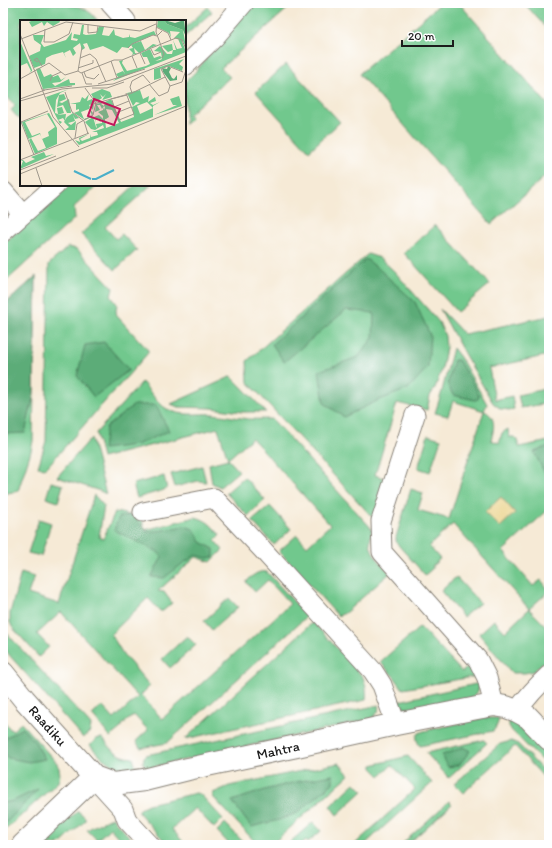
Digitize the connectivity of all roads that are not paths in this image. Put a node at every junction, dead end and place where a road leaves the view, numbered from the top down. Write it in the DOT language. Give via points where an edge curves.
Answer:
graph roads {
  1 [pos="110,3"];
  2 [pos="244,3"];
  3 [pos="125,20"];
  4 [pos="186,65"];
  5 [pos="55,186"];
  6 [pos="3,191"];
  7 [pos="23,214"];
  8 [pos="3,232"];
  9 [pos="415,415"];
  10 [pos="143,512"];
  11 [pos="3,673"];
  12 [pos="549,675"];
  13 [pos="494,705"];
  14 [pos="517,710"];
  15 [pos="396,724"];
  16 [pos="549,739"];
  17 [pos="94,777"];
  18 [pos="23,845"];
  19 [pos="150,845"];
  1 -- 3 [label="street"];
  2 -- 4 [label="street"];
  5 -- 7 [label="street"];
  6 -- 7 [label="street"];
  7 -- 8 [label="street"];
  9 -- 13 [label="street" via="381,522 382,552 478,660 487,678"];
  10 -- 15 [label="street" via="214,498 373,671 382,685"];
  11 -- 17 [label="street, Raadiku"];
  12 -- 14 [label="street"];
  13 -- 14 [label="street, Mahtra"];
  13 -- 15 [label="street, Mahtra"];
  14 -- 16 [label="street, Mahtra" via="528,717"];
  15 -- 17 [label="street, Mahtra" via="144,780 113,784"];
  17 -- 18 [label="street"];
  17 -- 19 [label="street"];
}
